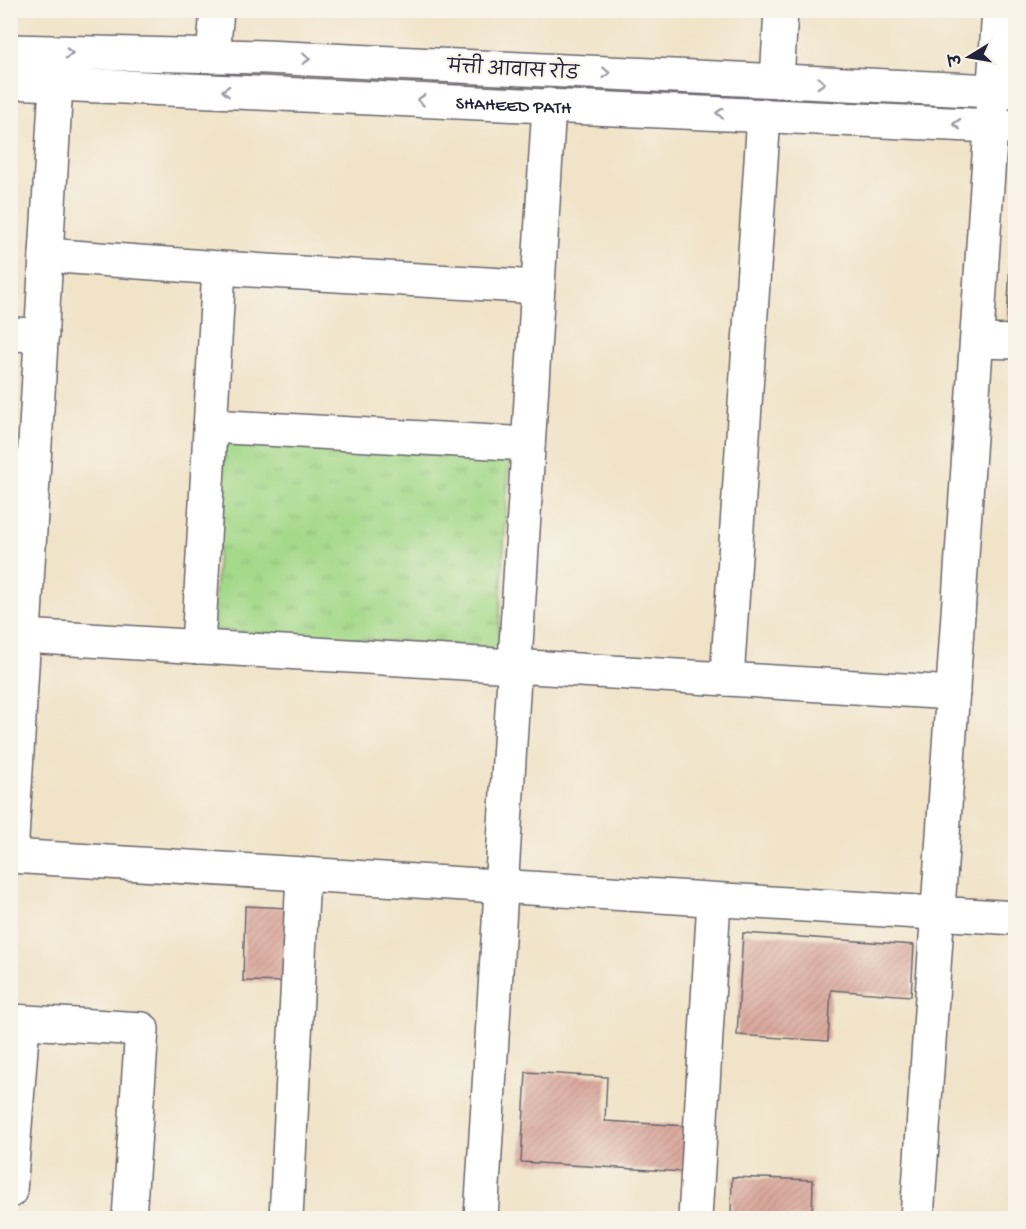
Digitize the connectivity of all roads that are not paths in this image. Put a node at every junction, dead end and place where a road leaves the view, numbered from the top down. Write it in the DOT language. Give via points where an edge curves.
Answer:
graph roads {
  1 [pos="218,10"];
  2 [pos="781,10"];
  3 [pos="999,10"];
  4 [pos="10,51"];
  5 [pos="213,56"];
  6 [pos="777,81"];
  7 [pos="10,82"];
  8 [pos="56,84"];
  9 [pos="1005,92"];
  10 [pos="549,105"];
  11 [pos="764,115"];
  12 [pos="1004,127"];
  13 [pos="46,255"];
  14 [pos="219,268"];
  15 [pos="538,287"];
  16 [pos="26,334"];
  17 [pos="978,341"];
  18 [pos="1016,342"];
  19 [pos="210,426"];
  20 [pos="528,444"];
  21 [pos="24,636"];
  22 [pos="198,647"];
  23 [pos="515,666"];
  24 [pos="727,679"];
  25 [pos="953,693"];
  26 [pos="11,856"];
  27 [pos="303,875"];
  28 [pos="502,887"];
  29 [pos="714,900"];
  30 [pos="938,914"];
  31 [pos="1016,918"];
  32 [pos="17,1022"];
  33 [pos="10,1191"];
  34 [pos="129,1218"];
  35 [pos="286,1218"];
  36 [pos="481,1218"];
  37 [pos="695,1218"];
  38 [pos="917,1218"];
  1 -- 5 [label="street"];
  2 -- 6 [label="street"];
  3 -- 9 [label="street"];
  4 -- 5 [label="street, मंत्ती आवास रोड, one-way"];
  5 -- 6 [label="street, मंत्ती आवास रोड, one-way"];
  6 -- 9 [label="street, मंत्ती आवास रोड, one-way"];
  7 -- 8 [label="street, SHAHEED PATH"];
  10 -- 8 [label="street, SHAHEED PATH, one-way"];
  8 -- 13 [label="street"];
  9 -- 12 [label="street"];
  11 -- 10 [label="street, SHAHEED PATH, one-way"];
  10 -- 15 [label="street"];
  12 -- 11 [label="street, SHAHEED PATH, one-way"];
  11 -- 24 [label="street"];
  12 -- 17 [label="street"];
  13 -- 14 [label="street"];
  13 -- 16 [label="street"];
  14 -- 15 [label="street"];
  14 -- 19 [label="street"];
  15 -- 20 [label="street"];
  16 -- 21 [label="street"];
  17 -- 18 [label="street"];
  17 -- 25 [label="street"];
  19 -- 20 [label="street"];
  19 -- 22 [label="street"];
  20 -- 23 [label="street"];
  21 -- 22 [label="street"];
  21 -- 26 [label="street"];
  22 -- 23 [label="street"];
  23 -- 24 [label="street"];
  23 -- 28 [label="street"];
  24 -- 25 [label="street"];
  25 -- 30 [label="street"];
  26 -- 27 [label="street"];
  27 -- 28 [label="street"];
  27 -- 35 [label="street"];
  28 -- 29 [label="street"];
  28 -- 36 [label="street"];
  29 -- 30 [label="street"];
  29 -- 37 [label="street"];
  30 -- 31 [label="street"];
  30 -- 38 [label="street"];
  32 -- 33 [label="street"];
  32 -- 34 [label="street" via="142,1029"];
}
